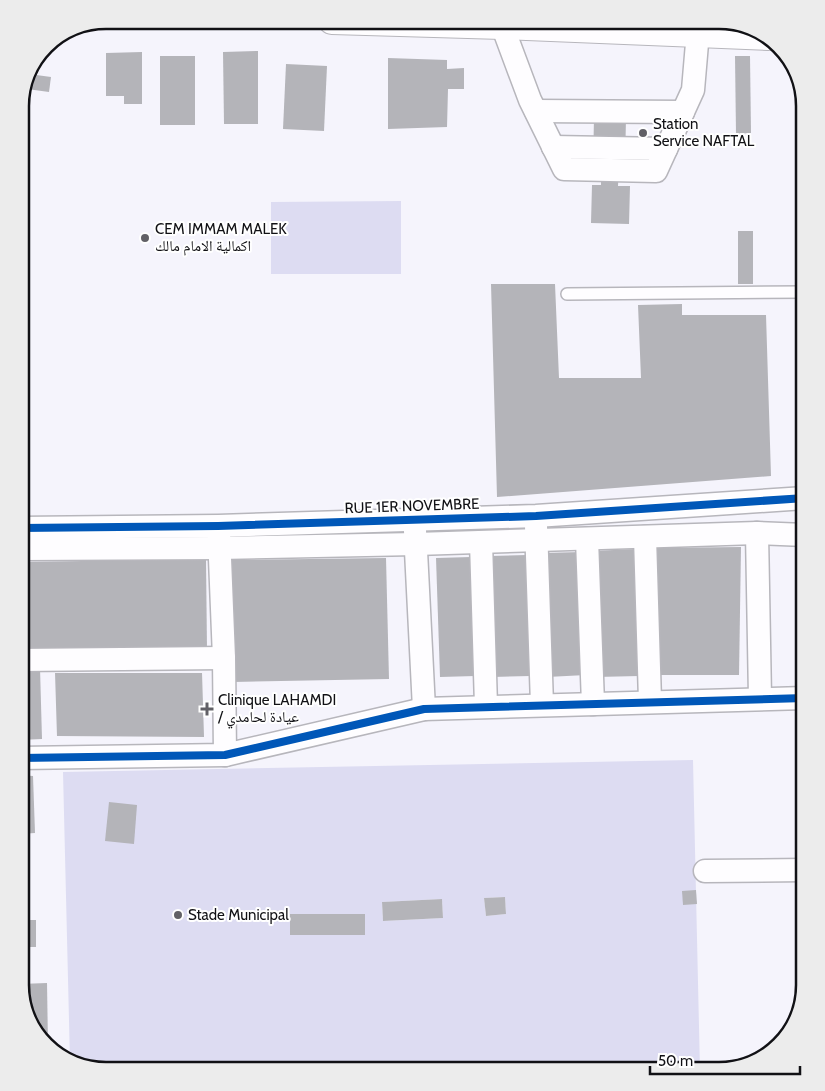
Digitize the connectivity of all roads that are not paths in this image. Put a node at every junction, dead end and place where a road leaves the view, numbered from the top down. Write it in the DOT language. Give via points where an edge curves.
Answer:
graph roads {
  1 [pos="504,29"];
  2 [pos="699,29"];
  3 [pos="714,29"];
  4 [pos="744,33"];
  5 [pos="536,111"];
  6 [pos="683,112"];
  7 [pos="796,292"];
  8 [pos="567,294"];
  9 [pos="796,499"];
  10 [pos="536,516"];
  11 [pos="414,520"];
  12 [pos="315,523"];
  13 [pos="218,526"];
  14 [pos="29,528"];
  15 [pos="757,533"];
  16 [pos="796,535"];
  17 [pos="645,536"];
  18 [pos="587,539"];
  19 [pos="537,541"];
  20 [pos="481,542"];
  21 [pos="416,544"];
  22 [pos="317,546"];
  23 [pos="29,548"];
  24 [pos="219,548"];
  25 [pos="224,658"];
  26 [pos="29,660"];
  27 [pos="760,698"];
  28 [pos="796,698"];
  29 [pos="650,701"];
  30 [pos="593,704"];
  31 [pos="542,705"];
  32 [pos="486,706"];
  33 [pos="424,709"];
  34 [pos="225,755"];
  35 [pos="29,758"];
  36 [pos="796,870"];
  37 [pos="705,871"];
  1 -- 5 [label="street"];
  2 -- 6 [label="street" via="693,90"];
  3 -- 4 [label="street"];
  5 -- 6 [label="street"];
  5 -- 6 [label="street" via="564,169 656,171"];
  7 -- 8 [label="lane"];
  9 -- 10 [label="street, RUE 1ER NOVEMBRE"];
  10 -- 11 [label="street, RUE 1ER NOVEMBRE"];
  10 -- 19 [label="street"];
  11 -- 12 [label="street, RUE 1ER NOVEMBRE"];
  11 -- 21 [label="street"];
  12 -- 13 [label="street, RUE 1ER NOVEMBRE"];
  12 -- 22 [label="street"];
  13 -- 14 [label="street, RUE 1ER NOVEMBRE"];
  13 -- 24 [label="street"];
  15 -- 16 [label="street"];
  15 -- 17 [label="street"];
  15 -- 27 [label="street"];
  17 -- 18 [label="street"];
  17 -- 29 [label="street"];
  18 -- 19 [label="street"];
  18 -- 30 [label="street"];
  19 -- 20 [label="street"];
  19 -- 31 [label="street"];
  20 -- 21 [label="street"];
  20 -- 32 [label="street"];
  21 -- 22 [label="street"];
  21 -- 33 [label="street"];
  22 -- 24 [label="street"];
  23 -- 24 [label="street"];
  24 -- 25 [label="street"];
  25 -- 26 [label="street"];
  25 -- 34 [label="street"];
  27 -- 28 [label="street"];
  27 -- 29 [label="street"];
  29 -- 30 [label="street"];
  30 -- 31 [label="street"];
  31 -- 32 [label="street"];
  32 -- 33 [label="street"];
  33 -- 34 [label="street"];
  34 -- 35 [label="street"];
  36 -- 37 [label="street"];
}
